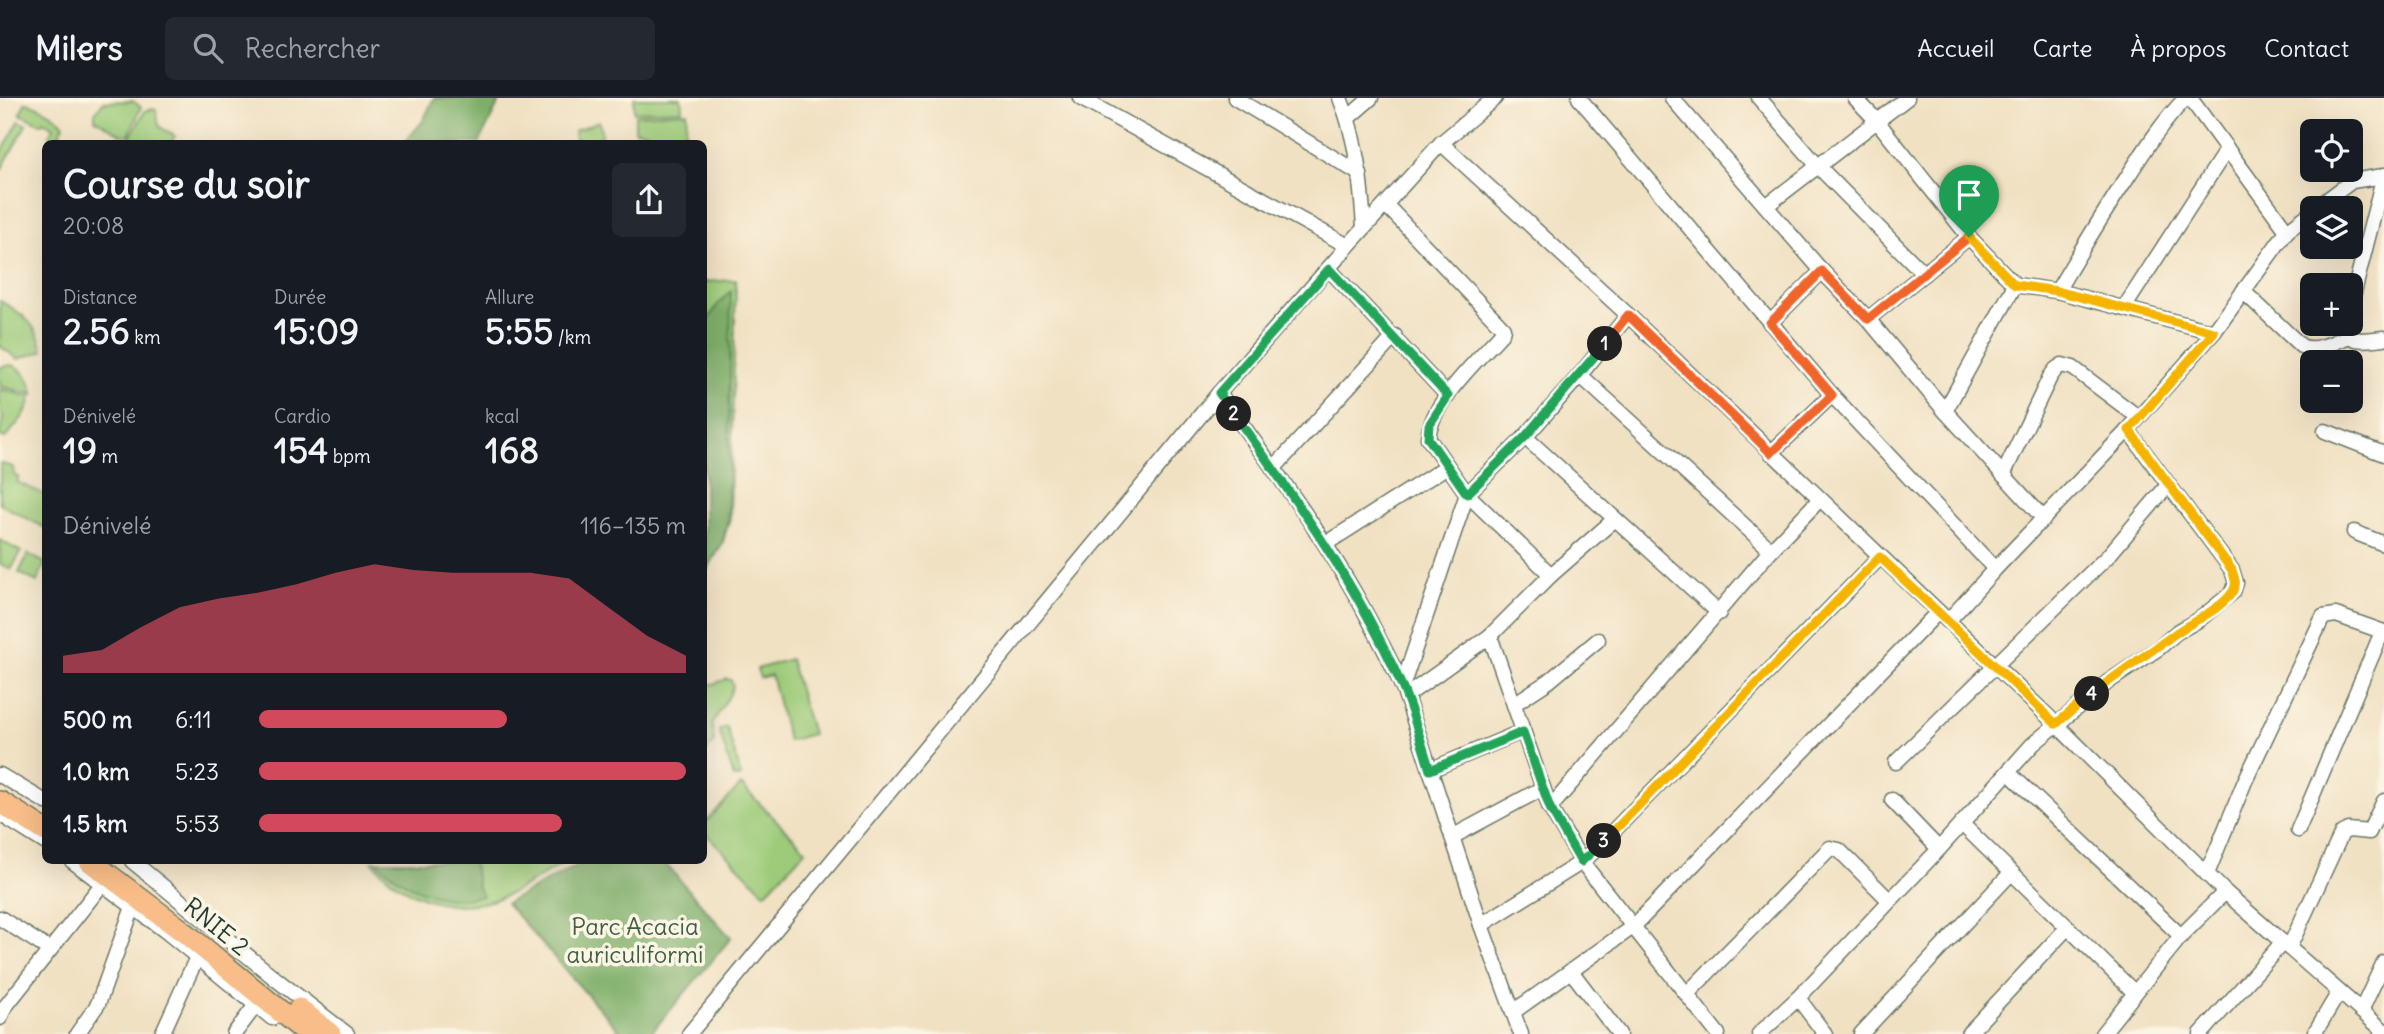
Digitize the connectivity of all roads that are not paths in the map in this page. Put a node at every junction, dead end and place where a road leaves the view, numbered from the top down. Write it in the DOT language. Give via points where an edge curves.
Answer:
graph roads {
  1 [pos="1080,98"];
  2 [pos="1235,98"];
  3 [pos="1339,98"];
  4 [pos="1371,98"];
  5 [pos="1495,98"];
  6 [pos="1579,98"];
  7 [pos="1672,98"];
  8 [pos="1759,98"];
  9 [pos="1856,98"];
  10 [pos="1907,98"];
  11 [pos="2188,98"];
  12 [pos="1096,102"];
  13 [pos="1348,118"];
  14 [pos="1877,121"];
  15 [pos="1441,143"];
  16 [pos="2227,149"];
  17 [pos="1817,165"];
  18 [pos="1360,174"];
  19 [pos="2384,175"];
  20 [pos="2332,196"];
  21 [pos="1386,205"];
  22 [pos="1766,206"];
  23 [pos="2300,221"];
  24 [pos="1364,227"];
  25 [pos="2287,231"];
  26 [pos="1969,237"];
  27 [pos="1348,246"];
  28 [pos="1329,269"];
  29 [pos="1822,271"];
  30 [pos="2359,273"];
  31 [pos="1924,274"];
  32 [pos="2015,285"];
  33 [pos="2057,291"];
  34 [pos="2243,291"];
  35 [pos="2124,308"];
  36 [pos="1628,315"];
  37 [pos="1868,319"];
  38 [pos="1770,323"];
  39 [pos="2214,332"];
  40 [pos="1395,336"];
  41 [pos="2338,336"];
  42 [pos="2352,336"];
  43 [pos="2384,338"];
  44 [pos="1580,375"];
  45 [pos="1219,393"];
  46 [pos="1832,395"];
  47 [pos="1448,396"];
  48 [pos="1945,411"];
  49 [pos="2138,417"];
  50 [pos="2129,430"];
  51 [pos="2325,431"];
  52 [pos="1525,437"];
  53 [pos="1771,453"];
  54 [pos="2384,454"];
  55 [pos="1446,467"];
  56 [pos="1273,469"];
  57 [pos="2003,475"];
  58 [pos="2168,485"];
  59 [pos="1467,494"];
  60 [pos="1820,499"];
  61 [pos="1615,519"];
  62 [pos="2044,519"];
  63 [pos="2354,532"];
  64 [pos="1325,544"];
  65 [pos="2384,544"];
  66 [pos="1772,550"];
  67 [pos="1880,557"];
  68 [pos="1996,569"];
  69 [pos="1551,575"];
  70 [pos="1719,613"];
  71 [pos="1943,617"];
  72 [pos="2383,632"];
  73 [pos="1490,636"];
  74 [pos="1598,640"];
  75 [pos="1993,666"];
  76 [pos="1404,691"];
  77 [pos="1514,704"];
  78 [pos="2056,724"];
  79 [pos="1523,732"];
  80 [pos="1896,762"];
  81 [pos="1430,770"];
  82 [pos="2008,772"];
  83 [pos="0,775"];
  84 [pos="0,787"];
  85 [pos="1543,788"];
  86 [pos="42,800"];
  87 [pos="1892,800"];
  88 [pos="2384,801"];
  89 [pos="0,802"];
  90 [pos="1550,808"];
  91 [pos="42,813"];
  92 [pos="0,814"];
  93 [pos="1962,824"];
  94 [pos="42,828"];
  95 [pos="2298,830"];
  96 [pos="1452,837"];
  97 [pos="42,840"];
  98 [pos="1939,849"];
  99 [pos="1581,862"];
  100 [pos="76,864"];
  101 [pos="94,864"];
  102 [pos="119,864"];
  103 [pos="135,864"];
  104 [pos="2011,873"];
  105 [pos="2207,874"];
  106 [pos="103,883"];
  107 [pos="2225,892"];
  108 [pos="1889,900"];
  109 [pos="133,907"];
  110 [pos="0,918"];
  111 [pos="1481,925"];
  112 [pos="1634,926"];
  113 [pos="2067,928"];
  114 [pos="2181,936"];
  115 [pos="2286,945"];
  116 [pos="50,950"];
  117 [pos="197,957"];
  118 [pos="2384,962"];
  119 [pos="1571,971"];
  120 [pos="2339,992"];
  121 [pos="2135,993"];
  122 [pos="1687,994"];
  123 [pos="1798,998"];
  124 [pos="256,1005"];
  125 [pos="2,1010"];
  126 [pos="2361,1011"];
  127 [pos="1513,1012"];
  128 [pos="2384,1031"];
  129 [pos="77,1034"];
  130 [pos="162,1034"];
  131 [pos="234,1034"];
  132 [pos="293,1034"];
  133 [pos="308,1034"];
  134 [pos="330,1034"];
  135 [pos="347,1034"];
  136 [pos="689,1034"];
  137 [pos="1521,1034"];
  138 [pos="1619,1034"];
  139 [pos="1718,1034"];
  140 [pos="1759,1034"];
  141 [pos="1825,1034"];
  142 [pos="1861,1034"];
  143 [pos="1968,1034"];
  144 [pos="2102,1034"];
  145 [pos="2201,1034"];
  146 [pos="2314,1034"];
  1 -- 12 [label="street"];
  2 -- 18 [label="street"];
  3 -- 13 [label="street"];
  4 -- 13 [label="street"];
  5 -- 15 [label="street"];
  6 -- 38 [label="street"];
  7 -- 22 [label="street"];
  8 -- 17 [label="street"];
  9 -- 14 [label="street"];
  10 -- 14 [label="street"];
  11 -- 16 [label="street"];
  11 -- 33 [label="street" via="2152,138"];
  12 -- 27 [label="street"];
  13 -- 18 [label="street"];
  14 -- 17 [label="street"];
  14 -- 26 [label="street"];
  15 -- 21 [label="street"];
  15 -- 36 [label="street"];
  16 -- 25 [label="street"];
  16 -- 35 [label="street"];
  17 -- 22 [label="street"];
  17 -- 31 [label="street"];
  18 -- 24 [label="street"];
  19 -- 20 [label="street" via="2352,181"];
  19 -- 30 [label="street"];
  21 -- 24 [label="street"];
  21 -- 47 [label="street" via="1503,328"];
  22 -- 29 [label="street"];
  23 -- 25 [label="street"];
  24 -- 27 [label="street"];
  25 -- 34 [label="street"];
  26 -- 31 [label="street"];
  26 -- 32 [label="street"];
  27 -- 28 [label="street"];
  28 -- 40 [label="street"];
  28 -- 45 [label="street"];
  29 -- 37 [label="street"];
  29 -- 38 [label="street"];
  31 -- 37 [label="street"];
  32 -- 33 [label="street"];
  32 -- 48 [label="street"];
  33 -- 35 [label="street"];
  34 -- 39 [label="street"];
  34 -- 41 [label="street" via="2301,346 2315,349"];
  35 -- 39 [label="street"];
  36 -- 44 [label="street"];
  36 -- 53 [label="street"];
  37 -- 48 [label="street"];
  38 -- 46 [label="street"];
  39 -- 49 [label="street"];
  40 -- 47 [label="street"];
  40 -- 56 [label="street"];
  42 -- 43 [label="street" via="2354,340"];
  44 -- 52 [label="street"];
  44 -- 66 [label="street"];
  45 -- 56 [label="street"];
  45 -- 136 [label="street"];
  46 -- 53 [label="street"];
  46 -- 68 [label="street"];
  47 -- 55 [label="street" via="1429,425 1428,438"];
  48 -- 57 [label="street"];
  49 -- 50 [label="street"];
  49 -- 57 [label="street" via="2082,374 2062,365 2050,377"];
  50 -- 58 [label="street"];
  50 -- 62 [label="street"];
  51 -- 54 [label="street"];
  52 -- 59 [label="street"];
  52 -- 61 [label="street"];
  53 -- 60 [label="street"];
  55 -- 59 [label="street"];
  55 -- 64 [label="street"];
  56 -- 64 [label="street"];
  57 -- 62 [label="street"];
  58 -- 75 [label="street" via="2108,556"];
  58 -- 78 [label="street" via="2232,570 2233,592"];
  59 -- 69 [label="street"];
  59 -- 76 [label="street"];
  60 -- 66 [label="street"];
  60 -- 67 [label="street"];
  61 -- 69 [label="street"];
  61 -- 70 [label="street"];
  62 -- 68 [label="street"];
  63 -- 65 [label="street"];
  64 -- 76 [label="street"];
  66 -- 70 [label="street"];
  67 -- 71 [label="street"];
  67 -- 99 [label="street"];
  68 -- 71 [label="street"];
  69 -- 73 [label="street"];
  70 -- 90 [label="street"];
  71 -- 75 [label="street"];
  71 -- 112 [label="street"];
  72 -- 95 [label="street"];
  72 -- 105 [label="street" via="2336,615 2323,617 2245,780"];
  73 -- 76 [label="street"];
  73 -- 77 [label="street"];
  74 -- 77 [label="street"];
  75 -- 78 [label="street"];
  75 -- 80 [label="street"];
  76 -- 81 [label="street"];
  77 -- 79 [label="street"];
  78 -- 82 [label="street"];
  78 -- 105 [label="street"];
  79 -- 81 [label="street"];
  79 -- 85 [label="street"];
  81 -- 96 [label="street"];
  82 -- 93 [label="street"];
  82 -- 114 [label="street"];
  83 -- 86 [label="street"];
  84 -- 91 [label="highway"];
  85 -- 90 [label="street"];
  85 -- 96 [label="street"];
  87 -- 98 [label="street"];
  88 -- 115 [label="street" via="2369,832 2342,833"];
  89 -- 94 [label="highway"];
  90 -- 99 [label="street"];
  92 -- 97 [label="street"];
  93 -- 98 [label="street"];
  93 -- 104 [label="street"];
  96 -- 111 [label="street"];
  98 -- 108 [label="street"];
  99 -- 111 [label="street"];
  99 -- 112 [label="street"];
  100 -- 106 [label="street"];
  101 -- 133 [label="highway, RNIE 2 / RNIE 2"];
  102 -- 134 [label="highway, RNIE 2 / RNIE 2"];
  103 -- 135 [label="street"];
  104 -- 113 [label="street"];
  104 -- 142 [label="street"];
  105 -- 107 [label="street"];
  106 -- 109 [label="street"];
  106 -- 116 [label="street"];
  107 -- 114 [label="street"];
  107 -- 115 [label="street"];
  108 -- 122 [label="street" via="1839,850 1830,848"];
  108 -- 123 [label="street"];
  109 -- 117 [label="street"];
  109 -- 129 [label="street" via="98,1004"];
  110 -- 116 [label="street"];
  111 -- 127 [label="street"];
  112 -- 119 [label="street"];
  112 -- 122 [label="street"];
  113 -- 121 [label="street"];
  113 -- 143 [label="street"];
  114 -- 121 [label="street"];
  115 -- 120 [label="street"];
  115 -- 145 [label="street"];
  116 -- 125 [label="street"];
  117 -- 124 [label="street"];
  117 -- 130 [label="street"];
  118 -- 126 [label="street"];
  119 -- 127 [label="street"];
  119 -- 138 [label="street"];
  120 -- 126 [label="street"];
  120 -- 146 [label="street"];
  121 -- 144 [label="street"];
  122 -- 139 [label="street"];
  123 -- 140 [label="street"];
  123 -- 141 [label="street"];
  124 -- 131 [label="street"];
  124 -- 132 [label="street"];
  126 -- 128 [label="street"];
  127 -- 137 [label="street"];
}
